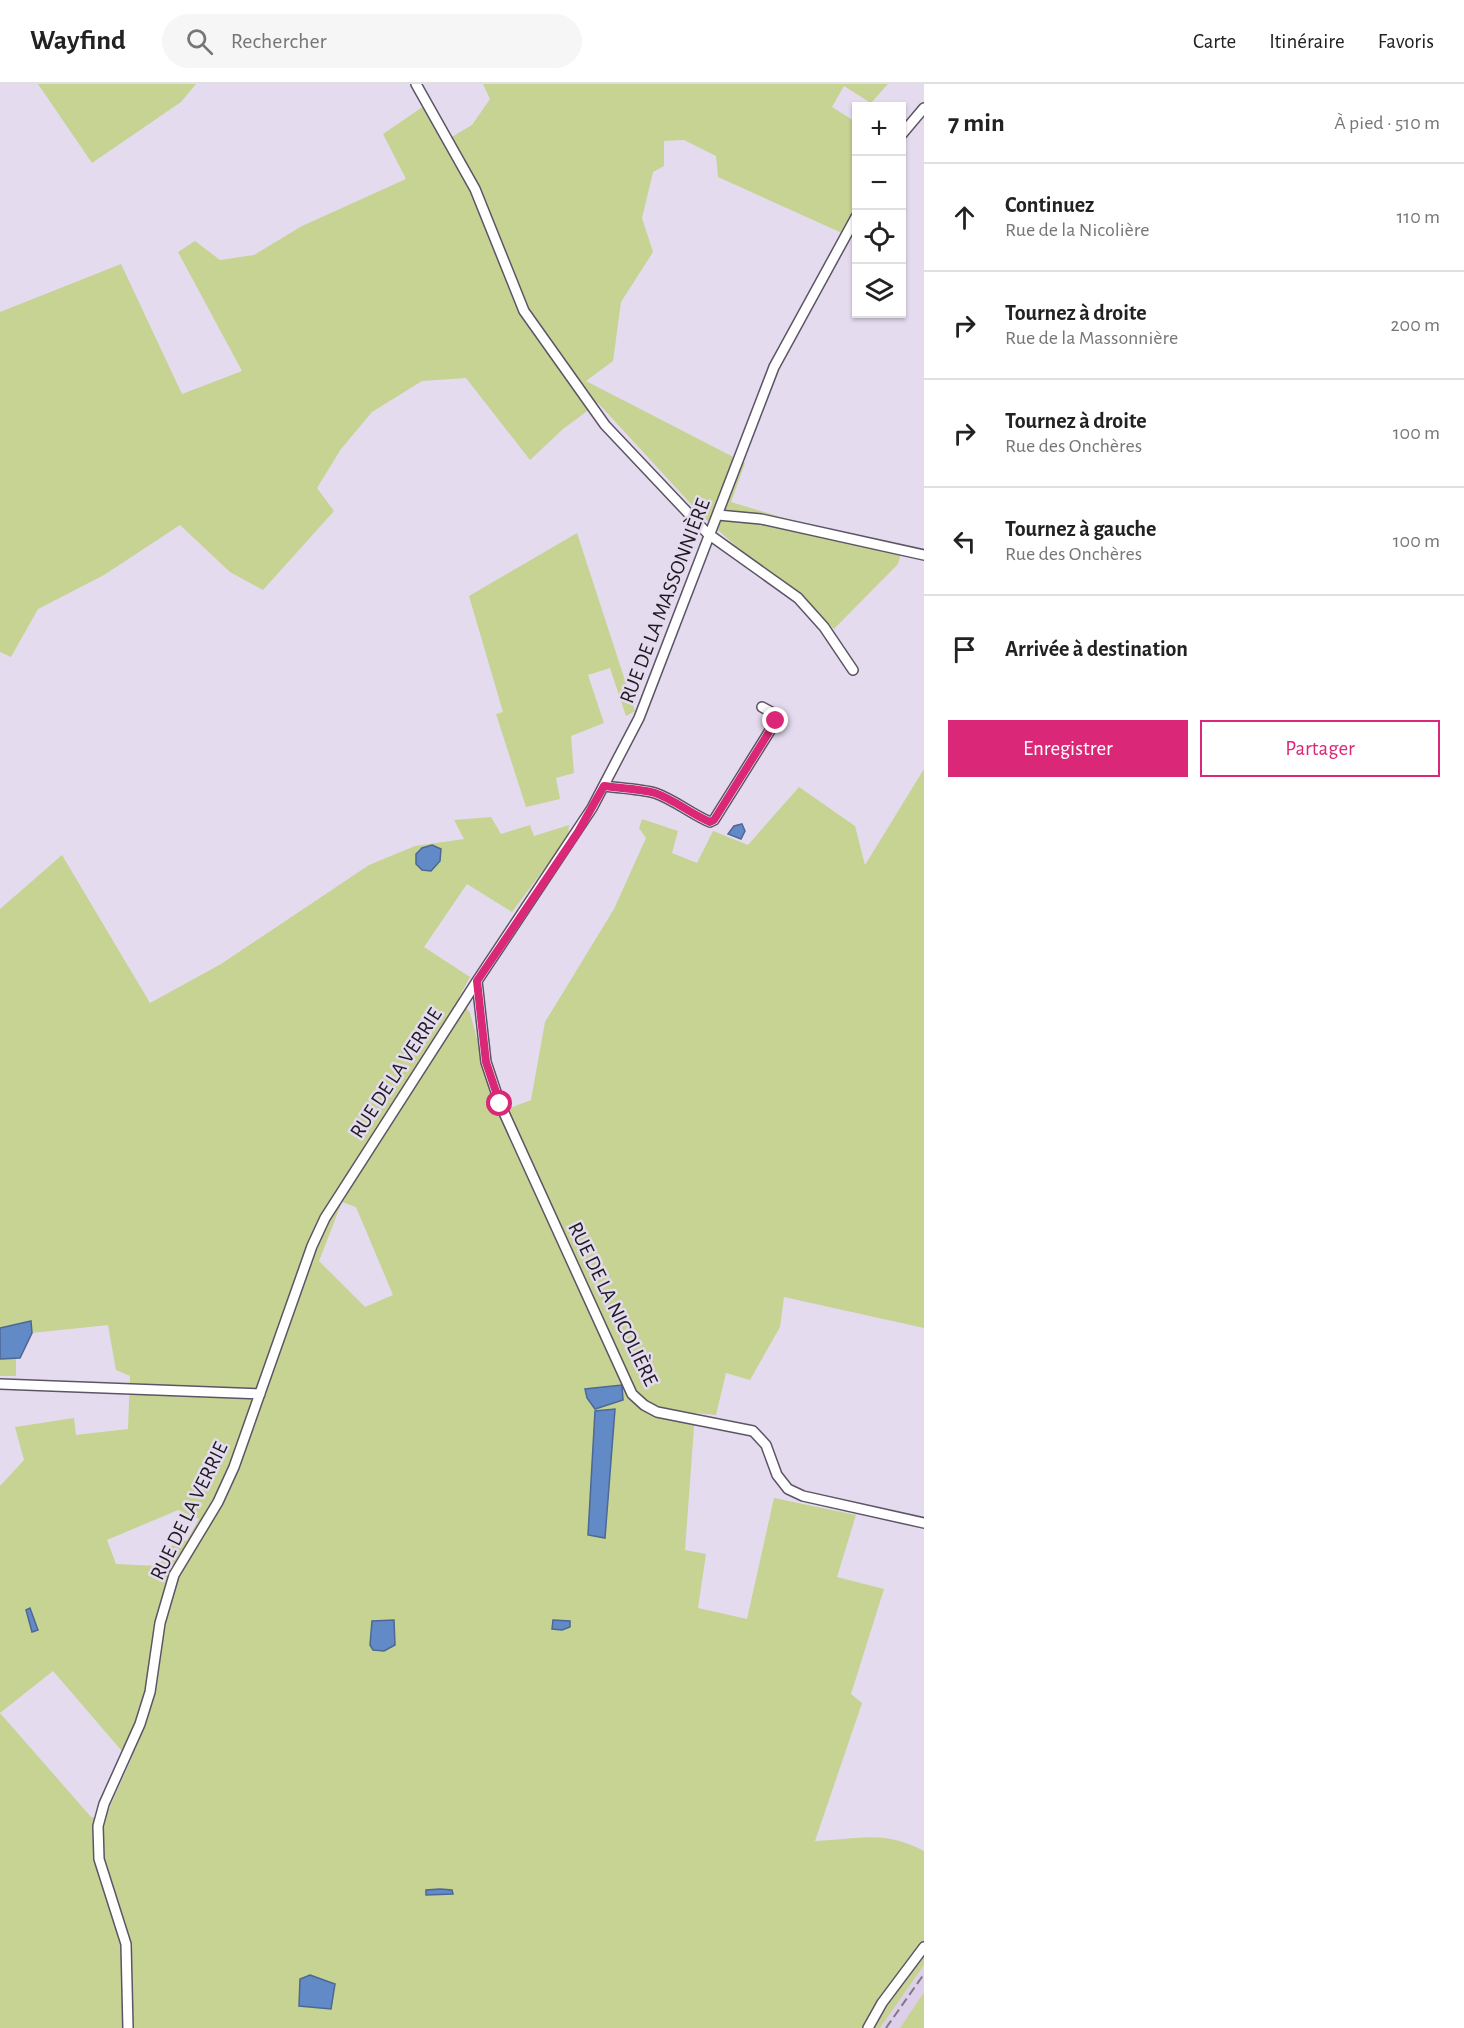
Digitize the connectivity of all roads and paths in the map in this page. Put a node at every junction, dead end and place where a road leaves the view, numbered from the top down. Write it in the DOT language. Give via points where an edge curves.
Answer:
graph roads {
  1 [pos="416,84"];
  2 [pos="924,108"];
  3 [pos="906,129"];
  4 [pos="852,224"];
  5 [pos="718,515"];
  6 [pos="709,534"];
  7 [pos="924,555"];
  8 [pos="853,670"];
  9 [pos="762,707"];
  10 [pos="604,786"];
  11 [pos="477,981"];
  12 [pos="0,1383"];
  13 [pos="260,1394"];
  14 [pos="924,1523"];
  15 [pos="924,1947"];
  16 [pos="128,2028"];
  17 [pos="868,2028"];
  1 -- 6 [label="street" via="475,189 524,311 605,424"];
  2 -- 3 [label="street"];
  4 -- 5 [label="street, RUE DE LA MASSONNIÈRE" via="779,356"];
  5 -- 6 [label="street, RUE DE LA MASSONNIÈRE"];
  5 -- 7 [label="street" via="772,521"];
  6 -- 8 [label="street" via="798,598 824,627"];
  6 -- 10 [label="street, RUE DE LA MASSONNIÈRE" via="639,718"];
  9 -- 10 [label="street" via="775,714 776,721 714,820 710,822 654,793"];
  10 -- 11 [label="street, RUE DE LA MASSONNIÈRE" via="578,832"];
  11 -- 13 [label="street, RUE DE LA VERRIE" via="325,1218"];
  11 -- 14 [label="street, RUE DE LA NICOLIÈRE" via="486,1062 500,1104 632,1394 657,1412 753,1431 766,1445 777,1475 788,1488 803,1496"];
  12 -- 13 [label="street"];
  13 -- 16 [label="street, RUE DE LA VERRIE" via="226,1487 174,1575 160,1623 147,1703 98,1826 99,1859 126,1944"];
  15 -- 17 [label="street"];
}
